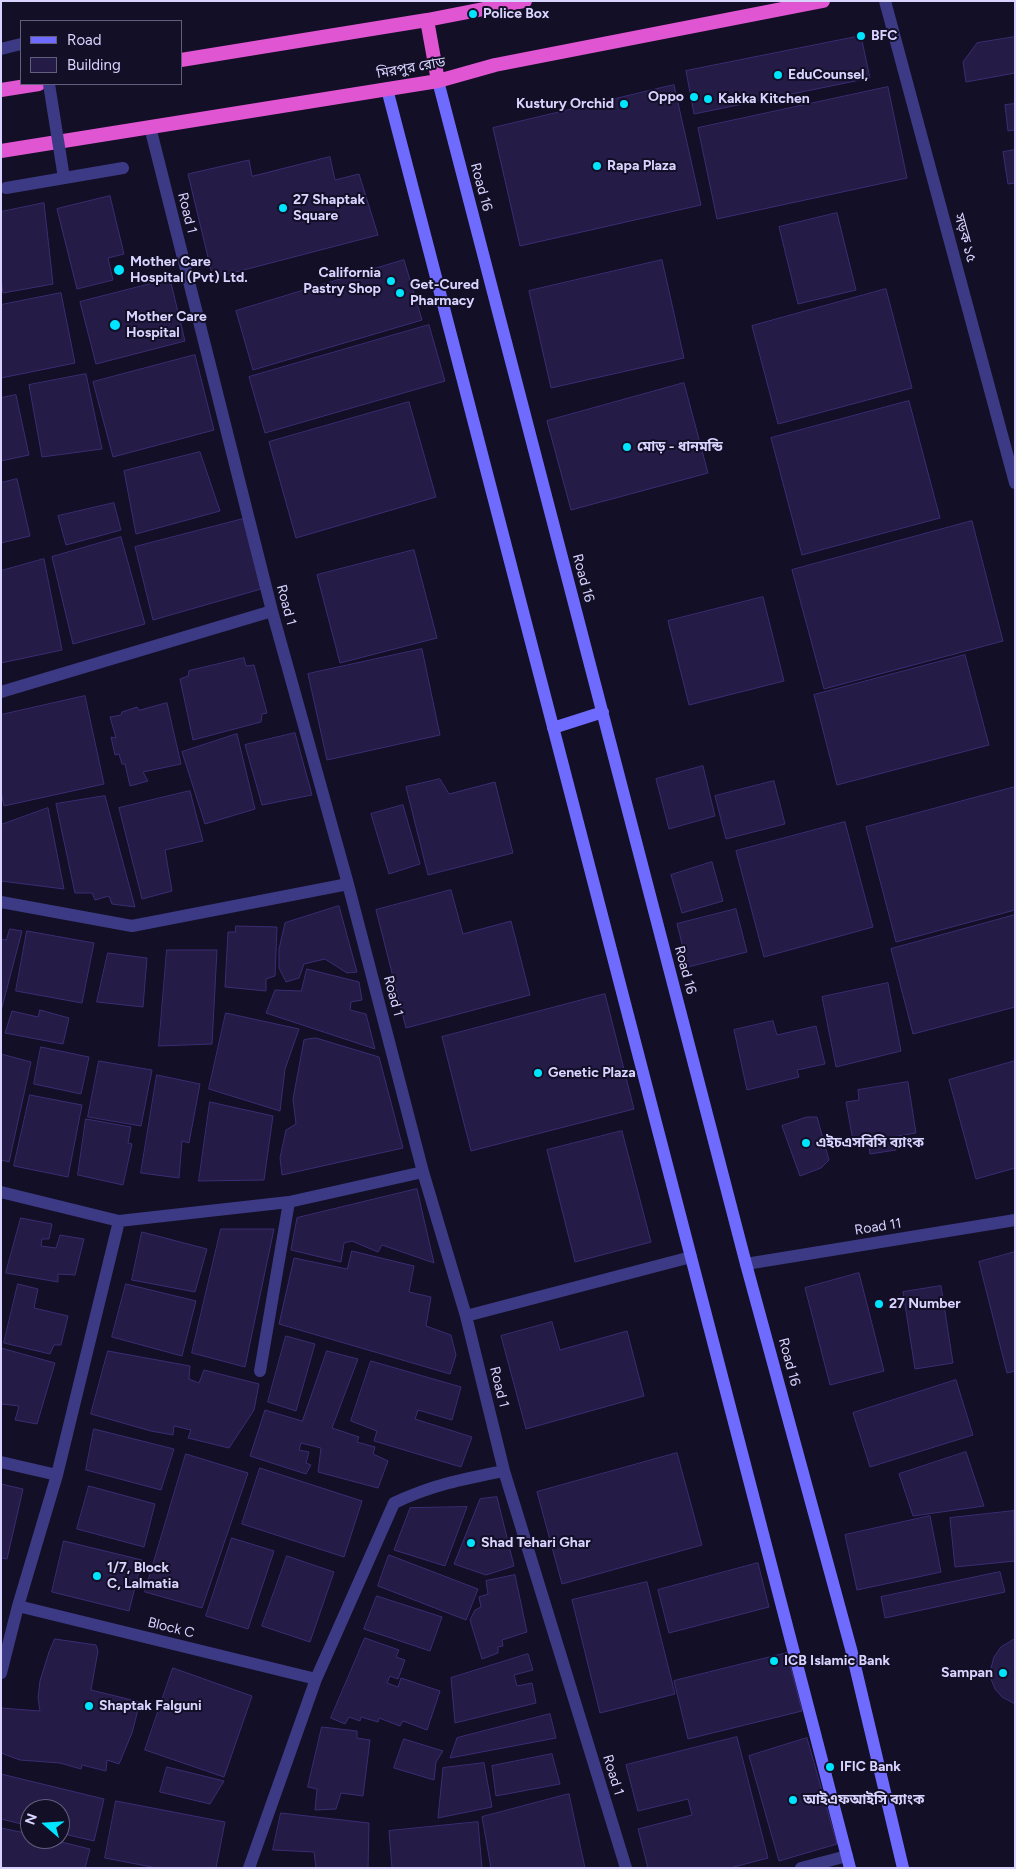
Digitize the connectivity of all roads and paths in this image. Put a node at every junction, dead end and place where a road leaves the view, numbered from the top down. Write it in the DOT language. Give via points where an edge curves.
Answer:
graph roads {
  1 [pos="525,1"];
  2 [pos="823,1"];
  3 [pos="885,1"];
  4 [pos="427,20"];
  5 [pos="20,44"];
  6 [pos="1,48"];
  7 [pos="182,60"];
  8 [pos="438,81"];
  9 [pos="33,85"];
  10 [pos="48,85"];
  11 [pos="387,89"];
  12 [pos="1,90"];
  13 [pos="150,127"];
  14 [pos="1,151"];
  15 [pos="123,168"];
  16 [pos="64,178"];
  17 [pos="6,188"];
  18 [pos="1015,484"];
  19 [pos="272,611"];
  20 [pos="1,692"];
  21 [pos="603,712"];
  22 [pos="553,728"];
  23 [pos="348,884"];
  24 [pos="1,902"];
  25 [pos="423,1172"];
  26 [pos="1,1192"];
  27 [pos="289,1202"];
  28 [pos="1015,1220"];
  29 [pos="119,1221"];
  30 [pos="691,1258"];
  31 [pos="746,1264"];
  32 [pos="466,1316"];
  33 [pos="260,1371"];
  34 [pos="1,1462"];
  35 [pos="504,1471"];
  36 [pos="57,1474"];
  37 [pos="18,1606"];
  38 [pos="1,1673"];
  39 [pos="316,1679"];
  40 [pos="848,1862"];
  41 [pos="250,1868"];
  42 [pos="626,1868"];
  43 [pos="801,1868"];
  44 [pos="903,1868"];
  1 -- 4 [label="highway"];
  2 -- 8 [label="highway, মিরপুর রোড" via="495,66"];
  3 -- 18 [label="street, সড়ক ১৫"];
  4 -- 7 [label="highway"];
  4 -- 8 [label="highway"];
  5 -- 6 [label="street"];
  8 -- 11 [label="highway, মিরপুর রোড"];
  8 -- 21 [label="main road, Road 16"];
  9 -- 12 [label="highway"];
  10 -- 16 [label="street, bridge"];
  11 -- 13 [label="highway, মিরপুর রোড"];
  11 -- 22 [label="main road"];
  13 -- 14 [label="highway, মিরপুর রোড"];
  13 -- 19 [label="street, Road 1"];
  15 -- 16 [label="street"];
  16 -- 17 [label="street"];
  19 -- 20 [label="street"];
  19 -- 23 [label="street, Road 1"];
  21 -- 22 [label="main road"];
  21 -- 31 [label="main road, Road 16"];
  22 -- 30 [label="main road"];
  23 -- 24 [label="street" via="132,926"];
  23 -- 25 [label="street, Road 1"];
  25 -- 27 [label="street"];
  25 -- 32 [label="street, Road 1"];
  26 -- 29 [label="street"];
  27 -- 29 [label="street"];
  27 -- 33 [label="street"];
  28 -- 31 [label="street, Road 11"];
  29 -- 36 [label="street"];
  30 -- 32 [label="street"];
  30 -- 40 [label="main road"];
  31 -- 44 [label="main road, Road 16" via="851,1649"];
  32 -- 35 [label="street, Road 1"];
  34 -- 36 [label="street"];
  35 -- 39 [label="street" via="450,1481 394,1503"];
  35 -- 42 [label="street, Road 1"];
  36 -- 37 [label="street"];
  37 -- 38 [label="street"];
  37 -- 39 [label="street, Block C"];
  39 -- 41 [label="street"];
  40 -- 43 [label="street"];
}
